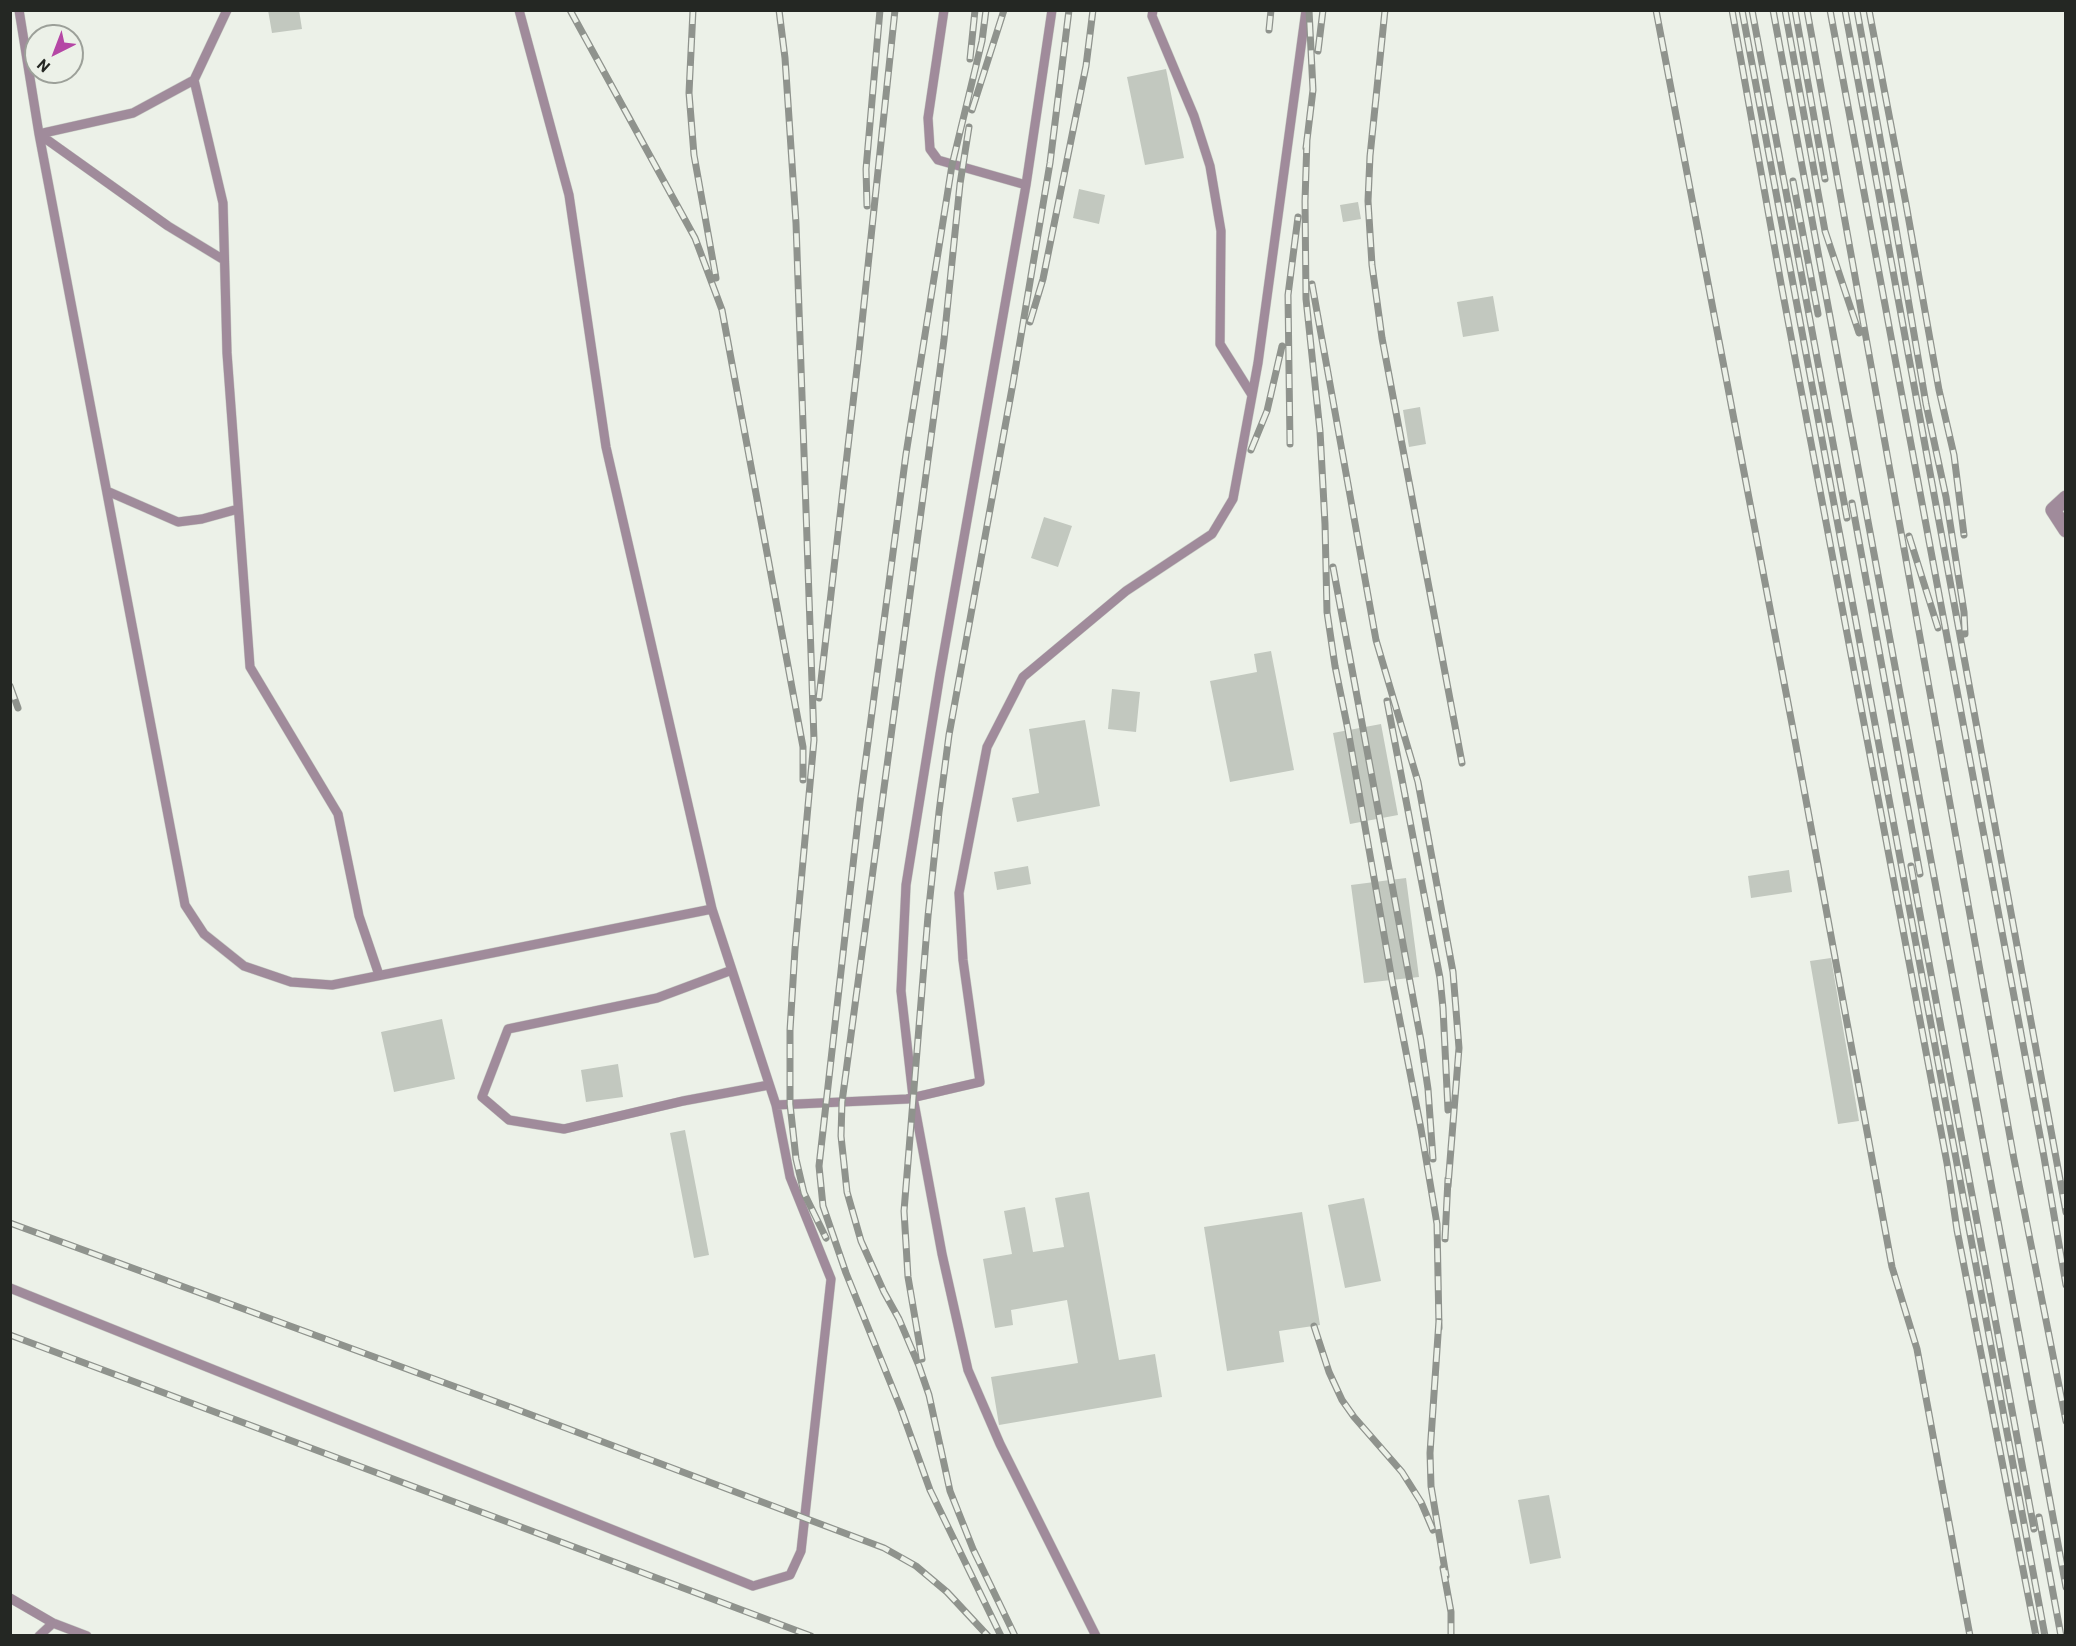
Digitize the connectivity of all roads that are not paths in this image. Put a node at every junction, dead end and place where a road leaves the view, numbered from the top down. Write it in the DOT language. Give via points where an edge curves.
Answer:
graph roads {
  1 [pos="19,10"];
  2 [pos="226,10"];
  3 [pos="519,10"];
  4 [pos="944,10"];
  5 [pos="1052,10"];
  6 [pos="1153,10"];
  7 [pos="1306,10"];
  8 [pos="194,80"];
  9 [pos="39,134"];
  10 [pos="1026,185"];
  11 [pos="224,260"];
  12 [pos="1252,396"];
  13 [pos="106,491"];
  14 [pos="2066,498"];
  15 [pos="238,508"];
  16 [pos="2066,530"];
  17 [pos="712,909"];
  18 [pos="732,970"];
  19 [pos="379,975"];
  20 [pos="770,1085"];
  21 [pos="913,1097"];
  22 [pos="776,1105"];
  23 [pos="10,1288"];
  24 [pos="10,1598"];
  25 [pos="53,1623"];
  26 [pos="39,1635"];
  27 [pos="87,1635"];
  28 [pos="1096,1635"];
  1 -- 9 [label="lane"];
  2 -- 8 [label="lane"];
  3 -- 17 [label="lane" via="569,195 606,447"];
  4 -- 10 [label="lane" via="928,118 930,149 938,160"];
  5 -- 10 [label="lane"];
  6 -- 12 [label="lane" via="1152,16 1210,165 1221,231 1220,344"];
  7 -- 12 [label="lane"];
  8 -- 9 [label="lane" via="133,113"];
  8 -- 11 [label="lane" via="223,203"];
  9 -- 11 [label="lane" via="168,226"];
  9 -- 13 [label="lane"];
  10 -- 21 [label="lane" via="906,885 901,991"];
  11 -- 15 [label="lane"];
  12 -- 21 [label="lane" via="1233,499 1212,534 1126,591 1023,676 987,747 959,893 963,960 980,1082"];
  13 -- 15 [label="lane" via="178,522"];
  13 -- 19 [label="lane" via="185,905 204,934 244,966 291,982 332,984"];
  14 -- 16 [label="street" via="2053,510"];
  15 -- 19 [label="lane" via="250,667 338,814 359,916"];
  17 -- 18 [label="lane"];
  17 -- 19 [label="lane"];
  18 -- 20 [label="lane"];
  18 -- 20 [label="lane" via="657,998 508,1029 482,1097 509,1120 564,1129"];
  20 -- 22 [label="lane"];
  21 -- 22 [label="lane"];
  21 -- 28 [label="lane" via="968,1370 1000,1444"];
  22 -- 23 [label="lane" via="790,1177 831,1279 801,1551 790,1575 753,1586"];
  24 -- 25 [label="lane"];
  25 -- 26 [label="lane"];
  25 -- 27 [label="lane"];
}
